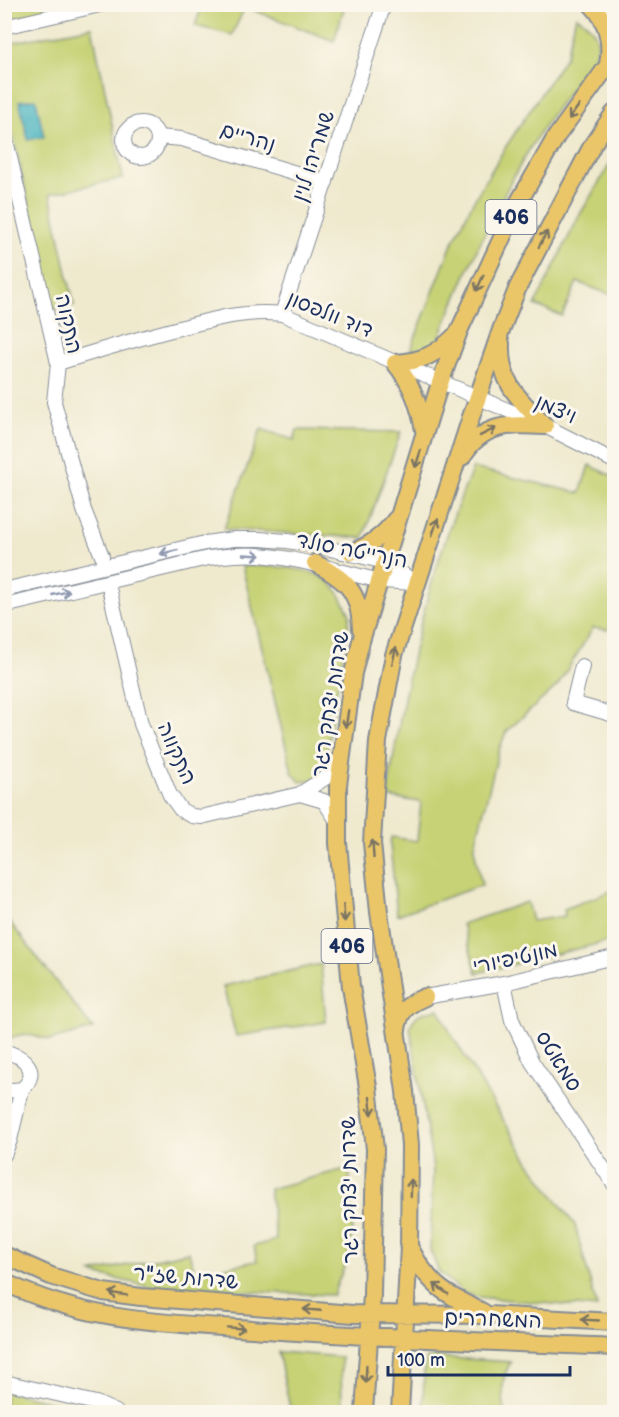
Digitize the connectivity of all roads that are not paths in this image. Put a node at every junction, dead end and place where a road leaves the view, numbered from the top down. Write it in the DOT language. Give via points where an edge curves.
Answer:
graph roads {
  1 [pos="104,4"];
  2 [pos="591,4"];
  3 [pos="596,4"];
  4 [pos="384,7"];
  5 [pos="615,14"];
  6 [pos="4,27"];
  7 [pos="611,61"];
  8 [pos="615,113"];
  9 [pos="4,132"];
  10 [pos="158,137"];
  11 [pos="326,182"];
  12 [pos="282,314"];
  13 [pos="501,330"];
  14 [pos="459,331"];
  15 [pos="58,363"];
  16 [pos="395,363"];
  17 [pos="440,383"];
  18 [pos="478,397"];
  19 [pos="544,426"];
  20 [pos="425,436"];
  21 [pos="615,461"];
  22 [pos="452,476"];
  23 [pos="400,514"];
  24 [pos="351,552"];
  25 [pos="102,556"];
  26 [pos="385,562"];
  27 [pos="315,563"];
  28 [pos="379,580"];
  29 [pos="416,583"];
  30 [pos="4,590"];
  31 [pos="110,592"];
  32 [pos="4,606"];
  33 [pos="361,641"];
  34 [pos="582,666"];
  35 [pos="615,715"];
  36 [pos="342,756"];
  37 [pos="300,794"];
  38 [pos="338,822"];
  39 [pos="615,957"];
  40 [pos="504,983"];
  41 [pos="389,985"];
  42 [pos="425,998"];
  43 [pos="397,1034"];
  44 [pos="4,1052"];
  45 [pos="22,1089"];
  46 [pos="4,1091"];
  47 [pos="4,1155"];
  48 [pos="615,1184"];
  49 [pos="409,1247"];
  50 [pos="4,1249"];
  51 [pos="4,1255"];
  52 [pos="33,1269"];
  53 [pos="4,1282"];
  54 [pos="4,1294"];
  55 [pos="32,1294"];
  56 [pos="405,1313"];
  57 [pos="371,1314"];
  58 [pos="489,1315"];
  59 [pos="615,1322"];
  60 [pos="369,1337"];
  61 [pos="404,1338"];
  62 [pos="615,1347"];
  63 [pos="4,1382"];
  64 [pos="116,1413"];
  65 [pos="364,1413"];
  66 [pos="400,1413"];
  1 -- 6 [label="street"];
  2 -- 7 [label="main road" via="609,36"];
  3 -- 5 [label="street"];
  4 -- 11 [label="street, שמריהו לוין"];
  7 -- 14 [label="main road, שדרות יצחק רגר / 406, one-way" via="556,137 517,205"];
  13 -- 8 [label="main road, 406, one-way" via="518,287 593,144"];
  9 -- 15 [label="street, התקוה"];
  10 -- 11 [label="street, נהריים" via="182,139"];
  11 -- 12 [label="street, שמריהו לוין"];
  12 -- 15 [label="street, דוד וולפסון" via="232,315"];
  12 -- 16 [label="street, דוד וולפסון"];
  13 -- 18 [label="main road, 406"];
  13 -- 19 [label="main road" via="501,362 506,380"];
  14 -- 16 [label="main road" via="434,354"];
  14 -- 17 [label="main road, שדרות יצחק רגר / 406"];
  15 -- 25 [label="street, התקוה" via="54,402 84,510"];
  16 -- 17 [label="street, דוד וולפסון"];
  16 -- 20 [label="main road" via="416,396"];
  17 -- 18 [label="street, דוד וולפסון"];
  17 -- 20 [label="main road, שדרות יצחק רגר / 406"];
  18 -- 19 [label="street, ויצמן"];
  18 -- 22 [label="main road, 406"];
  19 -- 21 [label="street, ויצמן"];
  22 -- 19 [label="main road, one-way" via="469,445 491,429"];
  20 -- 23 [label="main road, שדרות יצחק רגר / 406, one-way"];
  29 -- 22 [label="main road, 406, one-way"];
  23 -- 24 [label="main road" via="375,542"];
  23 -- 26 [label="main road, שדרות יצחק רגר / 406"];
  24 -- 26 [label="street, הנרייטה סולד"];
  24 -- 30 [label="street, הנרייטה סולד, one-way" via="287,541 234,539"];
  26 -- 28 [label="main road, שדרות יצחק רגר / 406"];
  26 -- 29 [label="street, הנרייטה סולד"];
  27 -- 28 [label="street, הנרייטה סולד"];
  32 -- 27 [label="street, הנרייטה סולד, one-way" via="235,554"];
  27 -- 33 [label="main road" via="349,588 360,614"];
  28 -- 29 [label="street, הנרייטה סולד"];
  28 -- 33 [label="main road, שדרות יצחק רגר / 406"];
  41 -- 29 [label="main road, 406, one-way" via="372,843 378,741 394,655"];
  31 -- 37 [label="street, התקווה" via="141,724 170,795 181,810 201,817"];
  33 -- 36 [label="main road, שדרות יצחק רגר / 406, one-way"];
  34 -- 35 [label="street" via="573,703"];
  36 -- 37 [label="street, התקווה" via="326,778"];
  36 -- 38 [label="main road, שדרות יצחק רגר / 406"];
  37 -- 38 [label="street" via="324,801"];
  38 -- 57 [label="main road, שדרות יצחק רגר / 406, one-way" via="351,987 375,1149"];
  39 -- 40 [label="street, מונטיפיורי"];
  40 -- 42 [label="street, מונטיפיורי"];
  40 -- 48 [label="street, סמאטס" via="512,1020 532,1062"];
  41 -- 42 [label="main road" via="402,995"];
  41 -- 43 [label="main road, 406"];
  42 -- 43 [label="main road" via="408,1004 398,1017"];
  49 -- 43 [label="main road, 406, one-way" via="409,1122"];
  44 -- 45 [label="street" via="28,1063 29,1079"];
  45 -- 46 [label="street"];
  45 -- 47 [label="street"];
  49 -- 56 [label="main road, 406"];
  58 -- 49 [label="main road, one-way" via="432,1283"];
  50 -- 52 [label="main road"];
  51 -- 52 [label="main road, שדרות שז\"ר"];
  57 -- 52 [label="main road, שדרות שז\"ר, one-way" via="141,1298 103,1292"];
  53 -- 55 [label="main road"];
  54 -- 55 [label="main road"];
  55 -- 60 [label="main road, one-way" via="98,1315 138,1321"];
  56 -- 57 [label="main road, המשחררים"];
  56 -- 58 [label="main road, המשחררים"];
  56 -- 61 [label="main road, 406"];
  57 -- 60 [label="main road, שדרות יצחק רגר / 406"];
  59 -- 58 [label="main road, המשחררים, one-way"];
  60 -- 61 [label="main road, המשחררים"];
  60 -- 65 [label="main road, שדרות יצחק רגר / 406, one-way"];
  61 -- 62 [label="main road, המשחררים"];
  61 -- 66 [label="main road, 406"];
  63 -- 64 [label="street" via="96,1404"];
}
